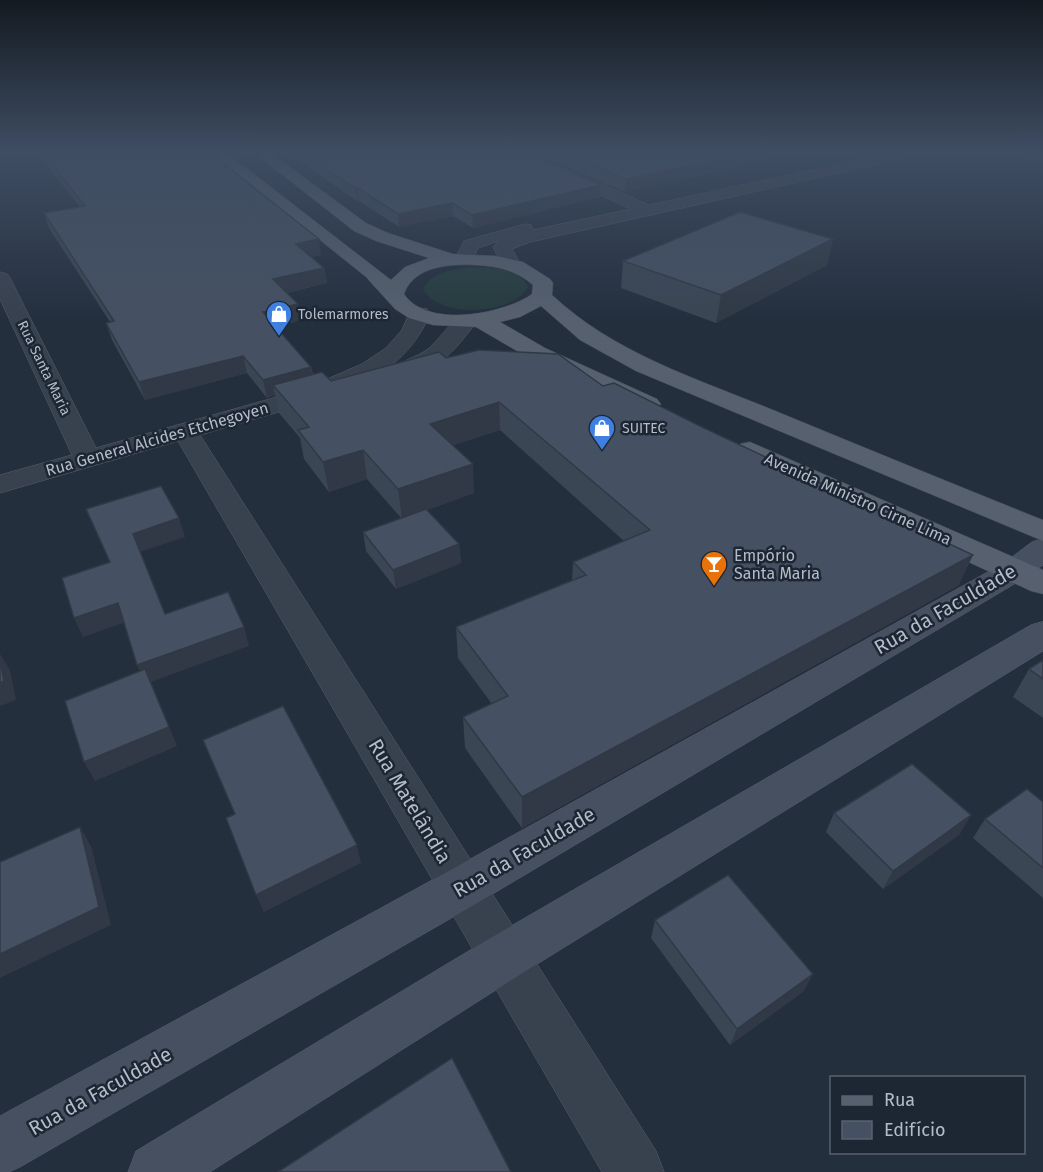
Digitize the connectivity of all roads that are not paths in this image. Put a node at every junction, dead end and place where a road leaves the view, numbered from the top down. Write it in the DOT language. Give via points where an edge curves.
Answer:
graph roads {
  1 [pos="290,209"];
  2 [pos="337,209"];
  3 [pos="634,209"];
  4 [pos="636,209"];
  5 [pos="458,260"];
  6 [pos="510,263"];
  7 [pos="0,278"];
  8 [pos="394,294"];
  9 [pos="542,296"];
  10 [pos="419,314"];
  11 [pos="473,320"];
  12 [pos="537,353"];
  13 [pos="495,356"];
  14 [pos="459,360"];
  15 [pos="407,370"];
  16 [pos="314,393"];
  17 [pos="676,417"];
  18 [pos="184,430"];
  19 [pos="730,441"];
  20 [pos="88,459"];
  21 [pos="0,484"];
  22 [pos="1043,531"];
  23 [pos="1034,567"];
  24 [pos="1043,634"];
  25 [pos="463,887"];
  26 [pos="504,957"];
  27 [pos="0,1147"];
  28 [pos="157,1172"];
  29 [pos="634,1172"];
  1 -- 8 [label="main road"];
  2 -- 5 [label="main road" via="382,237"];
  3 -- 5 [label="street" via="492,237 470,245"];
  4 -- 6 [label="street" via="512,242 502,248"];
  5 -- 6 [label="main road"];
  5 -- 8 [label="main road" via="408,273 396,283"];
  6 -- 9 [label="main road" via="532,271 543,283"];
  7 -- 20 [label="street, Rua Santa Maria"];
  8 -- 10 [label="main road" via="401,305"];
  9 -- 11 [label="main road" via="520,311"];
  9 -- 22 [label="main road" via="578,329 653,369"];
  10 -- 11 [label="main road"];
  10 -- 16 [label="street, Rua General Alcides Etchegoyen" via="399,351 365,373"];
  11 -- 12 [label="main road"];
  11 -- 15 [label="street, Rua General Alcides Etchegoyen" via="446,347"];
  12 -- 13 [label="main road"];
  12 -- 17 [label="main road"];
  14 -- 15 [label="main road"];
  15 -- 16 [label="street, Rua General Alcides Etchegoyen"];
  16 -- 18 [label="street, Rua General Alcides Etchegoyen"];
  18 -- 20 [label="street, Rua General Alcides Etchegoyen"];
  18 -- 25 [label="street, Rua Matelândia"];
  19 -- 23 [label="main road, Avenida Ministro Cirne Lima"];
  20 -- 21 [label="street, Rua General Alcides Etchegoyen"];
  23 -- 25 [label="street, Rua da Faculdade"];
  24 -- 26 [label="street"];
  25 -- 26 [label="street, Rua Matelândia"];
  25 -- 27 [label="street, Rua da Faculdade"];
  26 -- 28 [label="street"];
  26 -- 29 [label="street, Rua Matelândia"];
}
